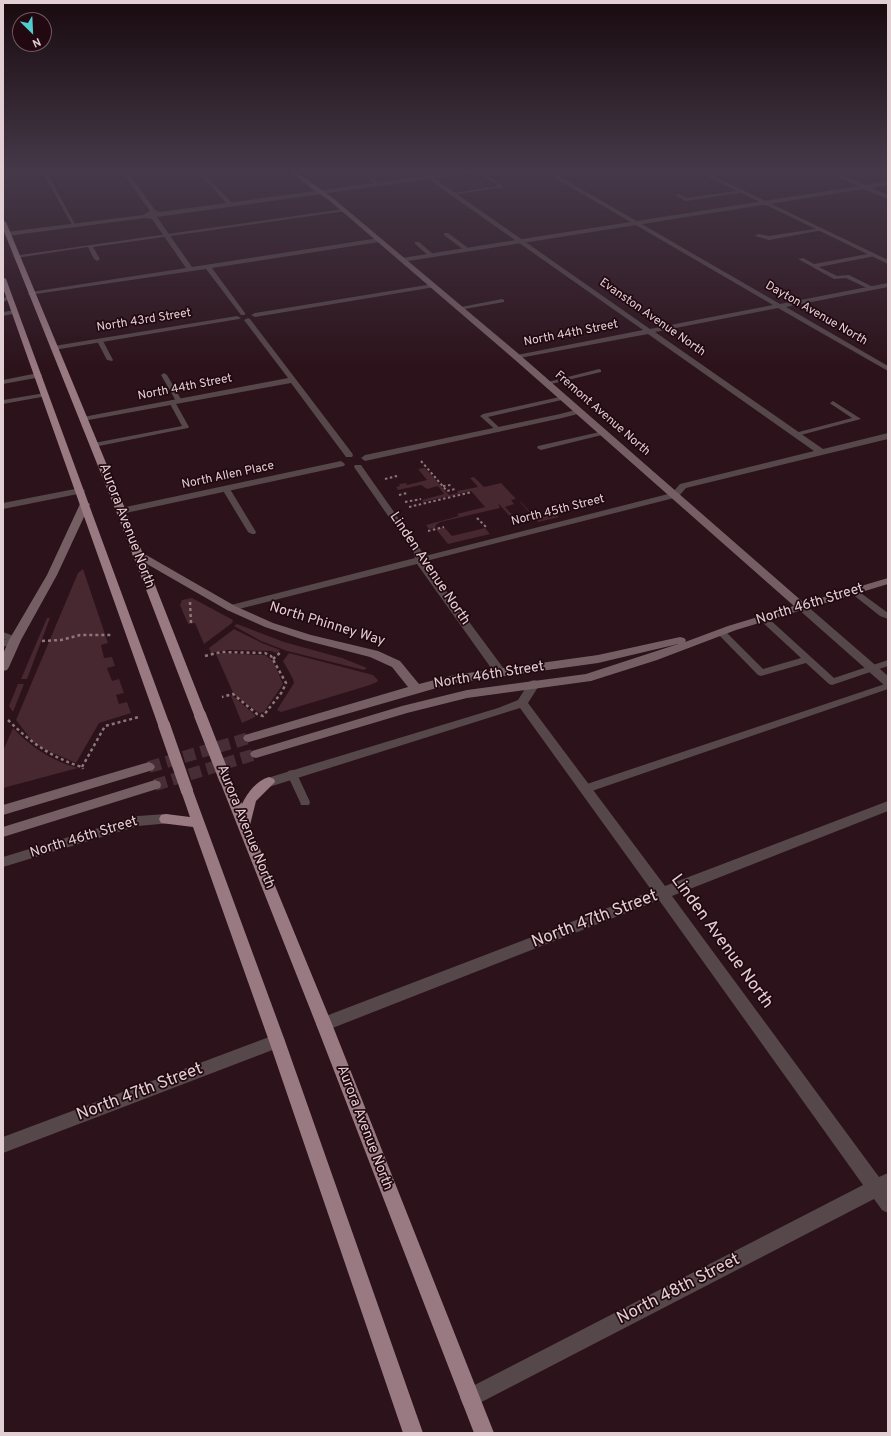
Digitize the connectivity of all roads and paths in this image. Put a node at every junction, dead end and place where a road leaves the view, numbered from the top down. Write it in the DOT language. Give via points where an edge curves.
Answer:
graph roads {
  1 [pos="9,238"];
  2 [pos="144,238"];
  3 [pos="167,238"];
  4 [pos="377,238"];
  5 [pos="451,238"];
  6 [pos="518,238"];
  7 [pos="540,238"];
  8 [pos="662,238"];
  9 [pos="840,238"];
  10 [pos="379,240"];
  11 [pos="522,241"];
  12 [pos="417,243"];
  13 [pos="90,246"];
  14 [pos="466,250"];
  15 [pos="873,254"];
  16 [pos="431,255"];
  17 [pos="16,256"];
  18 [pos="97,259"];
  19 [pos="801,259"];
  20 [pos="402,260"];
  21 [pos="888,262"];
  22 [pos="207,266"];
  23 [pos="813,266"];
  24 [pos="190,269"];
  25 [pos="3,279"];
  26 [pos="888,285"];
  27 [pos="433,286"];
  28 [pos="871,288"];
  29 [pos="31,294"];
  30 [pos="7,299"];
  31 [pos="502,301"];
  32 [pos="780,306"];
  33 [pos="460,308"];
  34 [pos="15,312"];
  35 [pos="3,314"];
  36 [pos="246,317"];
  37 [pos="650,331"];
  38 [pos="100,341"];
  39 [pos="54,348"];
  40 [pos="517,357"];
  41 [pos="110,360"];
  42 [pos="888,369"];
  43 [pos="599,371"];
  44 [pos="38,375"];
  45 [pos="164,375"];
  46 [pos="292,380"];
  47 [pos="3,382"];
  48 [pos="547,383"];
  49 [pos="45,395"];
  50 [pos="564,398"];
  51 [pos="3,402"];
  52 [pos="175,402"];
  53 [pos="832,403"];
  54 [pos="579,411"];
  55 [pos="83,419"];
  56 [pos="498,430"];
  57 [pos="604,433"];
  58 [pos="797,434"];
  59 [pos="888,436"];
  60 [pos="94,445"];
  61 [pos="541,448"];
  62 [pos="821,452"];
  63 [pos="349,455"];
  64 [pos="365,458"];
  65 [pos="419,458"];
  66 [pos="341,464"];
  67 [pos="358,467"];
  68 [pos="397,476"];
  69 [pos="389,478"];
  70 [pos="451,485"];
  71 [pos="443,486"];
  72 [pos="226,488"];
  73 [pos="455,489"];
  74 [pos="80,491"];
  75 [pos="472,492"];
  76 [pos="407,493"];
  77 [pos="399,494"];
  78 [pos="674,495"];
  79 [pos="420,499"];
  80 [pos="406,502"];
  81 [pos="85,504"];
  82 [pos="3,506"];
  83 [pos="409,507"];
  84 [pos="121,511"];
  85 [pos="477,518"];
  86 [pos="444,527"];
  87 [pos="428,530"];
  88 [pos="252,532"];
  89 [pos="490,532"];
  90 [pos="137,554"];
  91 [pos="421,559"];
  92 [pos="888,581"];
  93 [pos="854,591"];
  94 [pos="190,598"];
  95 [pos="802,607"];
  96 [pos="231,608"];
  97 [pos="888,616"];
  98 [pos="764,618"];
  99 [pos="191,623"];
  100 [pos="727,630"];
  101 [pos="3,635"];
  102 [pos="111,635"];
  103 [pos="15,640"];
  104 [pos="42,641"];
  105 [pos="3,644"];
  106 [pos="282,651"];
  107 [pos="205,656"];
  108 [pos="273,658"];
  109 [pos="808,659"];
  110 [pos="888,663"];
  111 [pos="3,667"];
  112 [pos="872,668"];
  113 [pos="500,672"];
  114 [pos="888,682"];
  115 [pos="534,684"];
  116 [pos="888,686"];
  117 [pos="416,689"];
  118 [pos="222,697"];
  119 [pos="522,703"];
  120 [pos="406,709"];
  121 [pos="139,717"];
  122 [pos="8,720"];
  123 [pos="249,738"];
  124 [pos="256,754"];
  125 [pos="149,767"];
  126 [pos="292,774"];
  127 [pos="269,782"];
  128 [pos="155,785"];
  129 [pos="586,789"];
  130 [pos="305,802"];
  131 [pos="888,806"];
  132 [pos="3,810"];
  133 [pos="166,818"];
  134 [pos="198,823"];
  135 [pos="244,825"];
  136 [pos="3,832"];
  137 [pos="3,862"];
  138 [pos="662,894"];
  139 [pos="324,1024"];
  140 [pos="277,1041"];
  141 [pos="3,1145"];
  142 [pos="882,1185"];
  143 [pos="888,1204"];
  144 [pos="470,1398"];
  145 [pos="408,1431"];
  146 [pos="484,1433"];
  1 -- 17 [label="highway, Aurora Avenue North"];
  2 -- 13 [label="lane"];
  3 -- 24 [label="street"];
  4 -- 10 [label="main road, Fremont Avenue North"];
  5 -- 14 [label="lane"];
  6 -- 11 [label="street, Evanston Avenue North"];
  7 -- 11 [label="street"];
  8 -- 32 [label="street, Dayton Avenue North"];
  9 -- 15 [label="street"];
  10 -- 20 [label="main road, Fremont Avenue North"];
  10 -- 22 [label="street"];
  11 -- 14 [label="street"];
  11 -- 37 [label="street, Evanston Avenue North"];
  12 -- 16 [label="lane"];
  13 -- 17 [label="lane"];
  13 -- 18 [label="lane"];
  14 -- 16 [label="street"];
  15 -- 21 [label="street"];
  15 -- 23 [label="lane"];
  16 -- 20 [label="street"];
  17 -- 29 [label="highway, Aurora Avenue North"];
  19 -- 23 [label="lane"];
  20 -- 27 [label="main road, Fremont Avenue North"];
  22 -- 24 [label="street"];
  22 -- 36 [label="street"];
  23 -- 28 [label="lane" via="836,278 847,276"];
  24 -- 29 [label="street"];
  25 -- 30 [label="highway"];
  26 -- 28 [label="street, North 44th Street"];
  27 -- 33 [label="main road, Fremont Avenue North"];
  27 -- 36 [label="street, North 43rd Street"];
  28 -- 32 [label="street, North 44th Street"];
  29 -- 39 [label="highway, Aurora Avenue North"];
  30 -- 34 [label="highway"];
  31 -- 33 [label="lane"];
  32 -- 37 [label="street, North 44th Street"];
  32 -- 42 [label="street, Dayton Avenue North"];
  33 -- 40 [label="main road, Fremont Avenue North"];
  34 -- 35 [label="lane"];
  34 -- 44 [label="highway"];
  36 -- 38 [label="street, North 43rd Street"];
  36 -- 46 [label="street"];
  37 -- 40 [label="street, North 44th Street"];
  37 -- 58 [label="street, Evanston Avenue North"];
  38 -- 39 [label="street, North 43rd Street"];
  38 -- 41 [label="lane"];
  39 -- 55 [label="highway, Aurora Avenue North"];
  40 -- 48 [label="main road, Fremont Avenue North"];
  43 -- 48 [label="lane"];
  44 -- 47 [label="street"];
  44 -- 49 [label="highway"];
  45 -- 52 [label="lane"];
  46 -- 52 [label="street, North 44th Street"];
  46 -- 63 [label="street"];
  48 -- 50 [label="main road, Fremont Avenue North"];
  49 -- 51 [label="lane"];
  49 -- 74 [label="highway"];
  50 -- 54 [label="main road, Fremont Avenue North"];
  50 -- 56 [label="lane" via="483,416"];
  52 -- 55 [label="street, North 44th Street"];
  52 -- 60 [label="lane" via="186,427"];
  53 -- 58 [label="lane" via="858,419"];
  54 -- 56 [label="street"];
  54 -- 57 [label="main road, Fremont Avenue North"];
  55 -- 60 [label="highway, Aurora Avenue North"];
  56 -- 64 [label="street"];
  57 -- 61 [label="lane"];
  57 -- 78 [label="main road, Fremont Avenue North"];
  58 -- 62 [label="street, Evanston Avenue North"];
  59 -- 62 [label="street, North 45th Street"];
  60 -- 84 [label="highway, Aurora Avenue North"];
  62 -- 78 [label="street, North 45th Street" via="683,486"];
  63 -- 64 [label="street"];
  63 -- 66 [label="street" via="341,459"];
  64 -- 67 [label="street" via="365,463"];
  65 -- 71 [label="path"];
  66 -- 67 [label="street"];
  66 -- 72 [label="street, North Allen Place"];
  67 -- 91 [label="street, Linden Avenue North"];
  68 -- 69 [label="path"];
  70 -- 71 [label="path"];
  71 -- 73 [label="path" via="447,491"];
  72 -- 84 [label="street, North Allen Place"];
  72 -- 88 [label="lane"];
  74 -- 81 [label="highway"];
  74 -- 82 [label="street"];
  75 -- 83 [label="path"];
  76 -- 77 [label="path"];
  78 -- 91 [label="street, North 45th Street"];
  78 -- 95 [label="main road, Fremont Avenue North"];
  79 -- 80 [label="path"];
  81 -- 103 [label="main road" via="52,575"];
  81 -- 134 [label="highway, bridge"];
  84 -- 90 [label="highway, Aurora Avenue North"];
  85 -- 89 [label="path"];
  86 -- 87 [label="path"];
  90 -- 96 [label="main road, North Phinney Way"];
  90 -- 135 [label="highway, Aurora Avenue North, bridge"];
  91 -- 96 [label="street, North 45th Street"];
  91 -- 113 [label="street, Linden Avenue North" via="422,565"];
  92 -- 93 [label="main road, North 46th Street"];
  93 -- 95 [label="main road, North 46th Street"];
  93 -- 97 [label="lane"];
  94 -- 99 [label="path"];
  95 -- 98 [label="main road, North 46th Street"];
  95 -- 112 [label="street, Fremont Avenue North"];
  96 -- 117 [label="main road, North Phinney Way" via="289,632 374,654 396,664"];
  98 -- 100 [label="main road, North 46th Street"];
  98 -- 109 [label="lane"];
  100 -- 109 [label="lane" via="761,673"];
  100 -- 113 [label="main road, North 46th Street" via="598,659"];
  100 -- 115 [label="main road, North 46th Street" via="587,678"];
  101 -- 103 [label="street"];
  102 -- 104 [label="path" via="80,635"];
  103 -- 105 [label="street"];
  103 -- 111 [label="main road"];
  106 -- 108 [label="path"];
  107 -- 108 [label="path" via="221,652 264,653"];
  108 -- 118 [label="path" via="286,683 263,716 233,694"];
  109 -- 112 [label="lane" via="832,682"];
  110 -- 112 [label="lane"];
  112 -- 114 [label="street, Fremont Avenue North"];
  113 -- 117 [label="main road, North 46th Street" via="454,679"];
  115 -- 119 [label="street, North 46th Street"];
  115 -- 120 [label="main road, North 46th Street" via="467,694"];
  116 -- 129 [label="lane"];
  117 -- 120 [label="main road"];
  117 -- 123 [label="main road, North 46th Street"];
  119 -- 126 [label="street"];
  119 -- 129 [label="street, Linden Avenue North"];
  120 -- 124 [label="main road, North 46th Street"];
  121 -- 122 [label="path" via="105,726 82,768 42,751"];
  125 -- 132 [label="main road"];
  126 -- 127 [label="street"];
  126 -- 130 [label="lane"];
  127 -- 135 [label="highway" via="251,797 244,814"];
  128 -- 136 [label="main road"];
  129 -- 138 [label="street, Linden Avenue North"];
  131 -- 138 [label="street, North 47th Street"];
  133 -- 134 [label="highway"];
  133 -- 137 [label="street, North 46th Street" via="138,821"];
  134 -- 140 [label="highway"];
  135 -- 139 [label="highway, Aurora Avenue North"];
  138 -- 139 [label="street, North 47th Street"];
  138 -- 142 [label="street, Linden Avenue North"];
  139 -- 144 [label="highway, Aurora Avenue North"];
  140 -- 141 [label="street, North 47th Street"];
  140 -- 145 [label="highway"];
  142 -- 143 [label="street, Linden Avenue North"];
  142 -- 144 [label="street, North 48th Street"];
  144 -- 146 [label="highway, Aurora Avenue North"];
}
